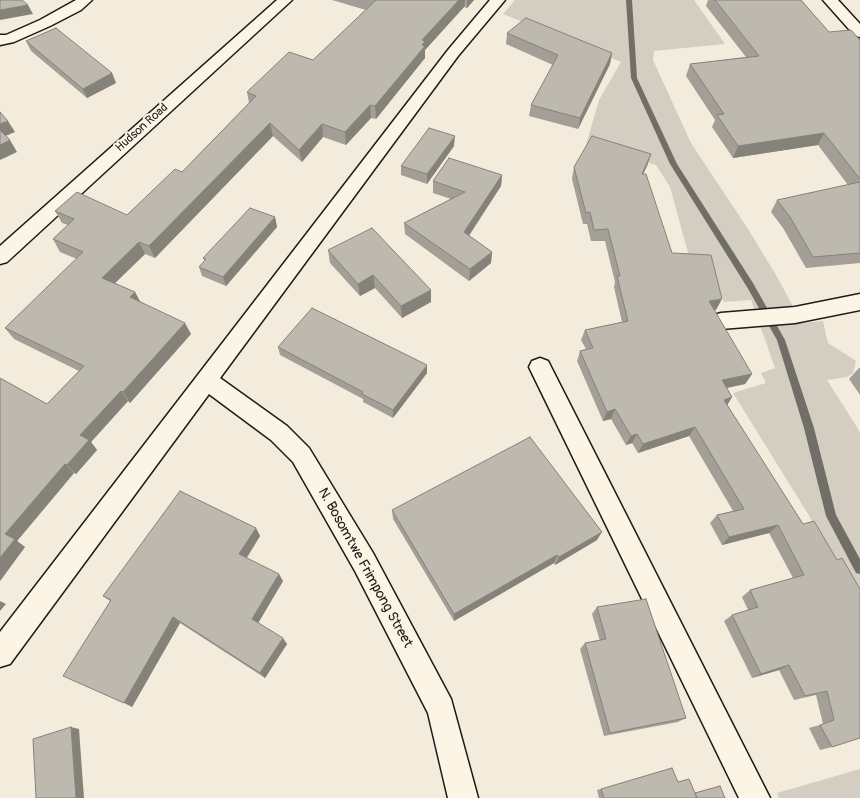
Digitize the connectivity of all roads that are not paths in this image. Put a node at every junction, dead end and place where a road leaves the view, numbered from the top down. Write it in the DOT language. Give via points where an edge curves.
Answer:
graph roads {
  1 [pos="85,0"];
  2 [pos="285,0"];
  3 [pos="498,0"];
  4 [pos="830,0"];
  5 [pos="860,33"];
  6 [pos="0,40"];
  7 [pos="0,257"];
  8 [pos="860,302"];
  9 [pos="722,321"];
  10 [pos="540,367"];
  11 [pos="206,380"];
  12 [pos="0,654"];
  13 [pos="463,798"];
  14 [pos="755,798"];
  1 -- 6 [label="street" via="45,23 9,39"];
  2 -- 7 [label="street, Hudson Road"];
  3 -- 11 [label="street" via="453,53"];
  4 -- 5 [label="street"];
  8 -- 9 [label="street" via="795,315"];
  10 -- 14 [label="street"];
  11 -- 12 [label="street"];
  11 -- 13 [label="street, N. Bosomtwe Frimpong Street" via="278,433 301,454 364,562 441,708"];
}
